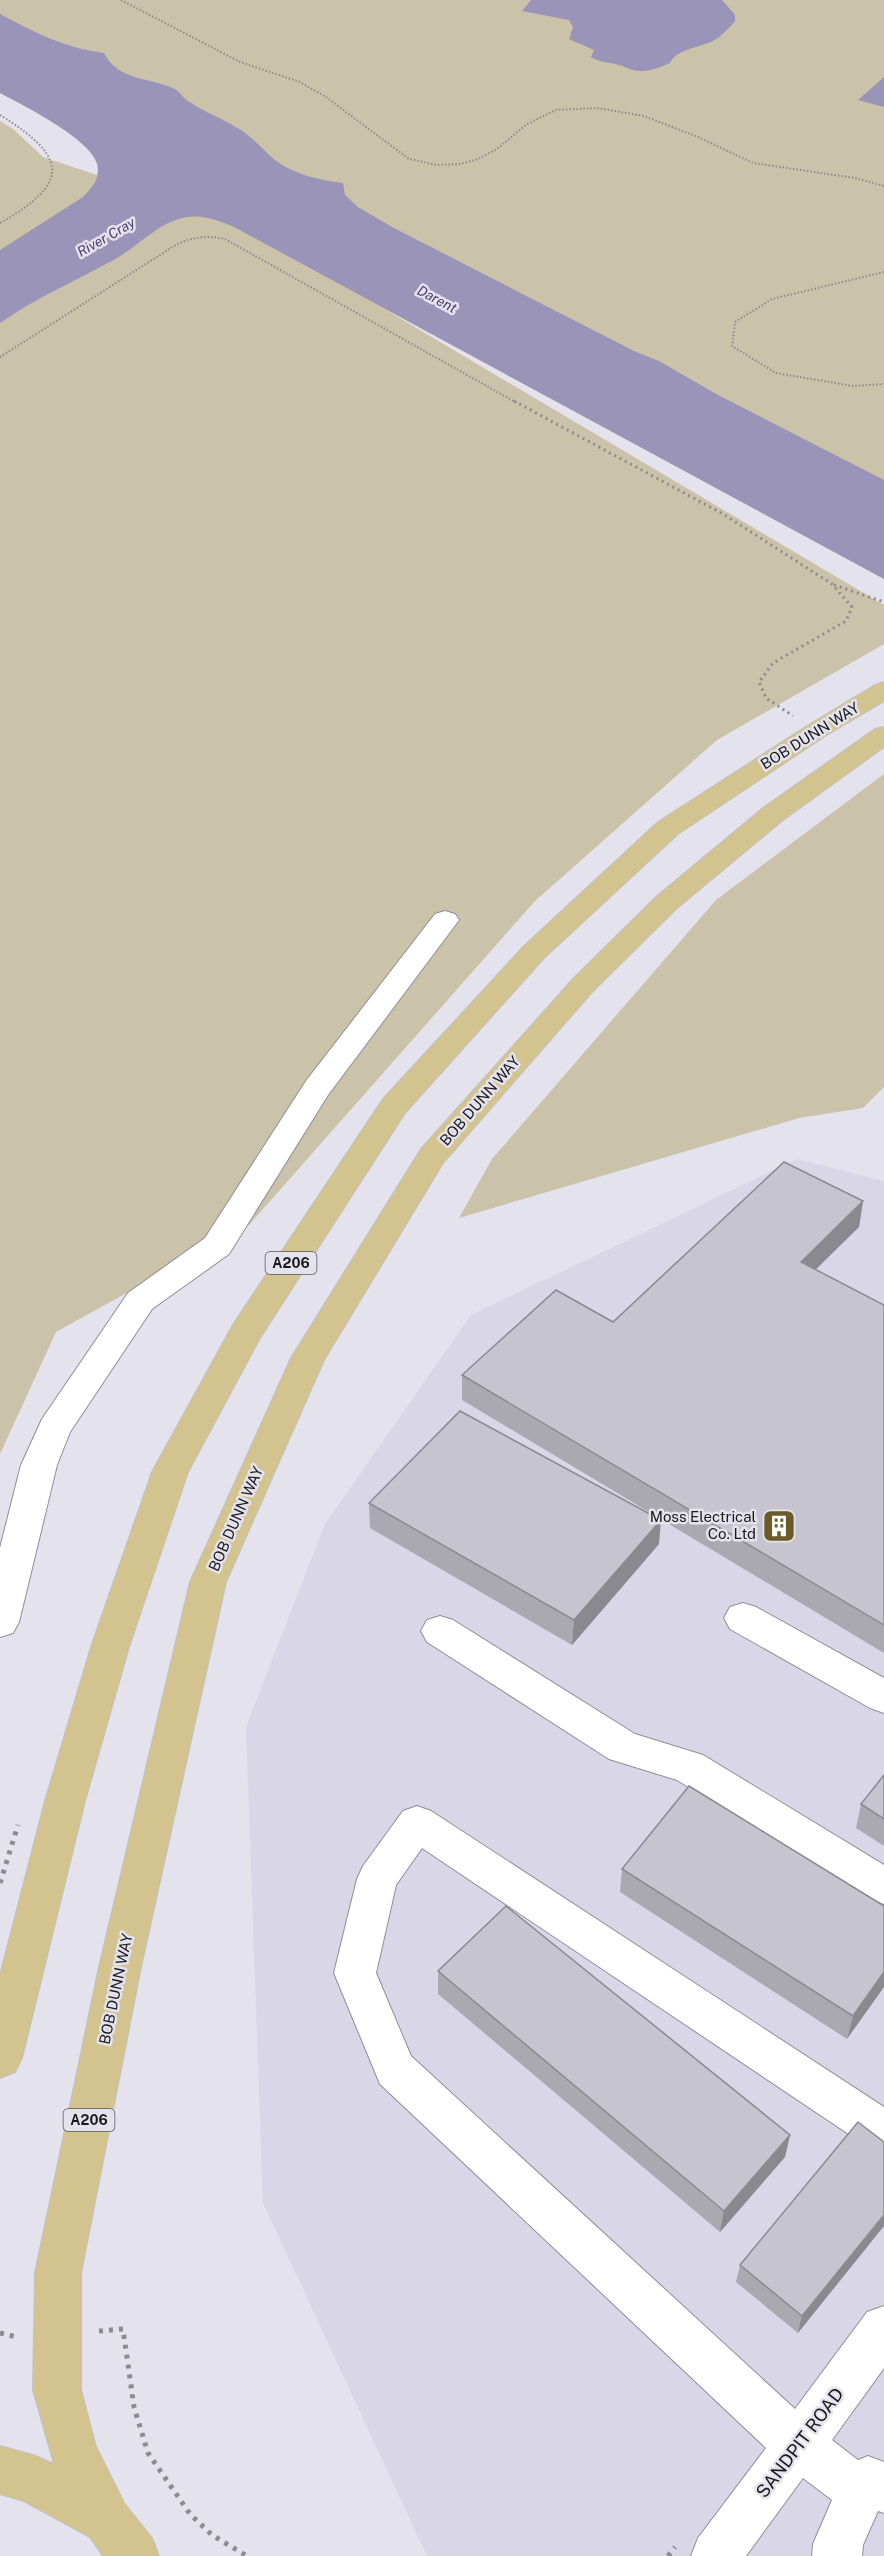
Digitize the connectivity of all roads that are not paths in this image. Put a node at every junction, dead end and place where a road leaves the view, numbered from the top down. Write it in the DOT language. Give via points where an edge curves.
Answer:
graph roads {
  1 [pos="884,690"];
  2 [pos="884,735"];
  3 [pos="445,920"];
  4 [pos="743,1618"];
  5 [pos="0,1622"];
  6 [pos="440,1631"];
  7 [pos="884,1697"];
  8 [pos="884,1886"];
  9 [pos="0,2058"];
  10 [pos="884,2132"];
  11 [pos="884,2329"];
  12 [pos="799,2445"];
  13 [pos="0,2470"];
  14 [pos="872,2491"];
  15 [pos="120,2538"];
  16 [pos="716,2556"];
  17 [pos="837,2556"];
  1 -- 9 [label="main road, BOB DUNN WAY / A206" via="668,828 534,952 394,1106 253,1322 170,1472 121,1614 65,1802"];
  2 -- 15 [label="main road, BOB DUNN WAY / A206" via="773,814 666,903 583,985 432,1156 308,1358 208,1582 120,1967 58,2273 57,2390 74,2454"];
  3 -- 5 [label="street" via="316,1088 217,1246 140,1300 54,1428 39,1465"];
  4 -- 7 [label="street"];
  6 -- 8 [label="street" via="623,1747 689,1767"];
  10 -- 12 [label="street" via="417,1823 377,1879 355,1973 394,2070"];
  11 -- 12 [label="street, SANDPIT ROAD"];
  12 -- 14 [label="street"];
  12 -- 16 [label="street, SANDPIT ROAD"];
  13 -- 15 [label="main road" via="33,2479"];
  14 -- 17 [label="street" via="838,2544"];
}
